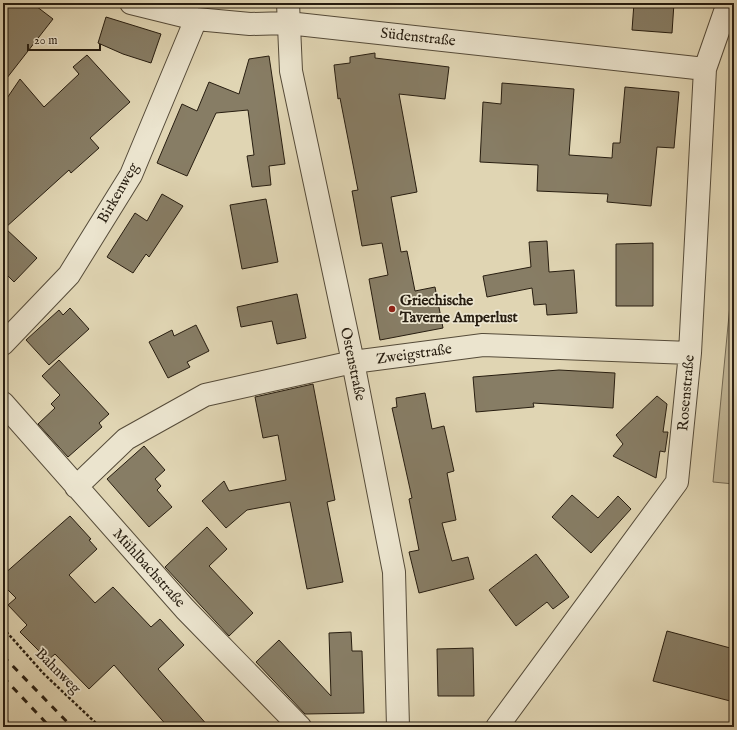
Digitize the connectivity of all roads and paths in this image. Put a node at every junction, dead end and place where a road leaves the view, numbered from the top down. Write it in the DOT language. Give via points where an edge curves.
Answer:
graph roads {
  1 [pos="131,3"];
  2 [pos="728,3"];
  3 [pos="288,13"];
  4 [pos="196,19"];
  5 [pos="705,69"];
  6 [pos="3,344"];
  7 [pos="690,352"];
  8 [pos="353,362"];
  9 [pos="3,404"];
  10 [pos="76,487"];
  11 [pos="3,628"];
  12 [pos="100,727"];
  13 [pos="300,727"];
  14 [pos="398,727"];
  15 [pos="497,727"];
  1 -- 4 [label="street, Südenstraße"];
  2 -- 5 [label="street, Rosenstraße"];
  3 -- 4 [label="street, Südenstraße" via="250,24"];
  3 -- 5 [label="street, Südenstraße"];
  3 -- 8 [label="street, Ostenstraße" via="291,71"];
  4 -- 6 [label="street, Birkenweg" via="131,175 69,275"];
  5 -- 7 [label="street, Rosenstraße"];
  7 -- 8 [label="street, Zweigstraße" via="482,345"];
  7 -- 15 [label="street, Rosenstraße" via="678,482"];
  8 -- 10 [label="street, Zweigstraße" via="205,395 126,439"];
  8 -- 14 [label="street, Ostenstraße" via="394,572"];
  9 -- 10 [label="street, Mühlbachstraße"];
  10 -- 13 [label="street, Mühlbachstraße" via="185,609"];
  11 -- 12 [label="path, Bahnweg" via="44,674"];
}
